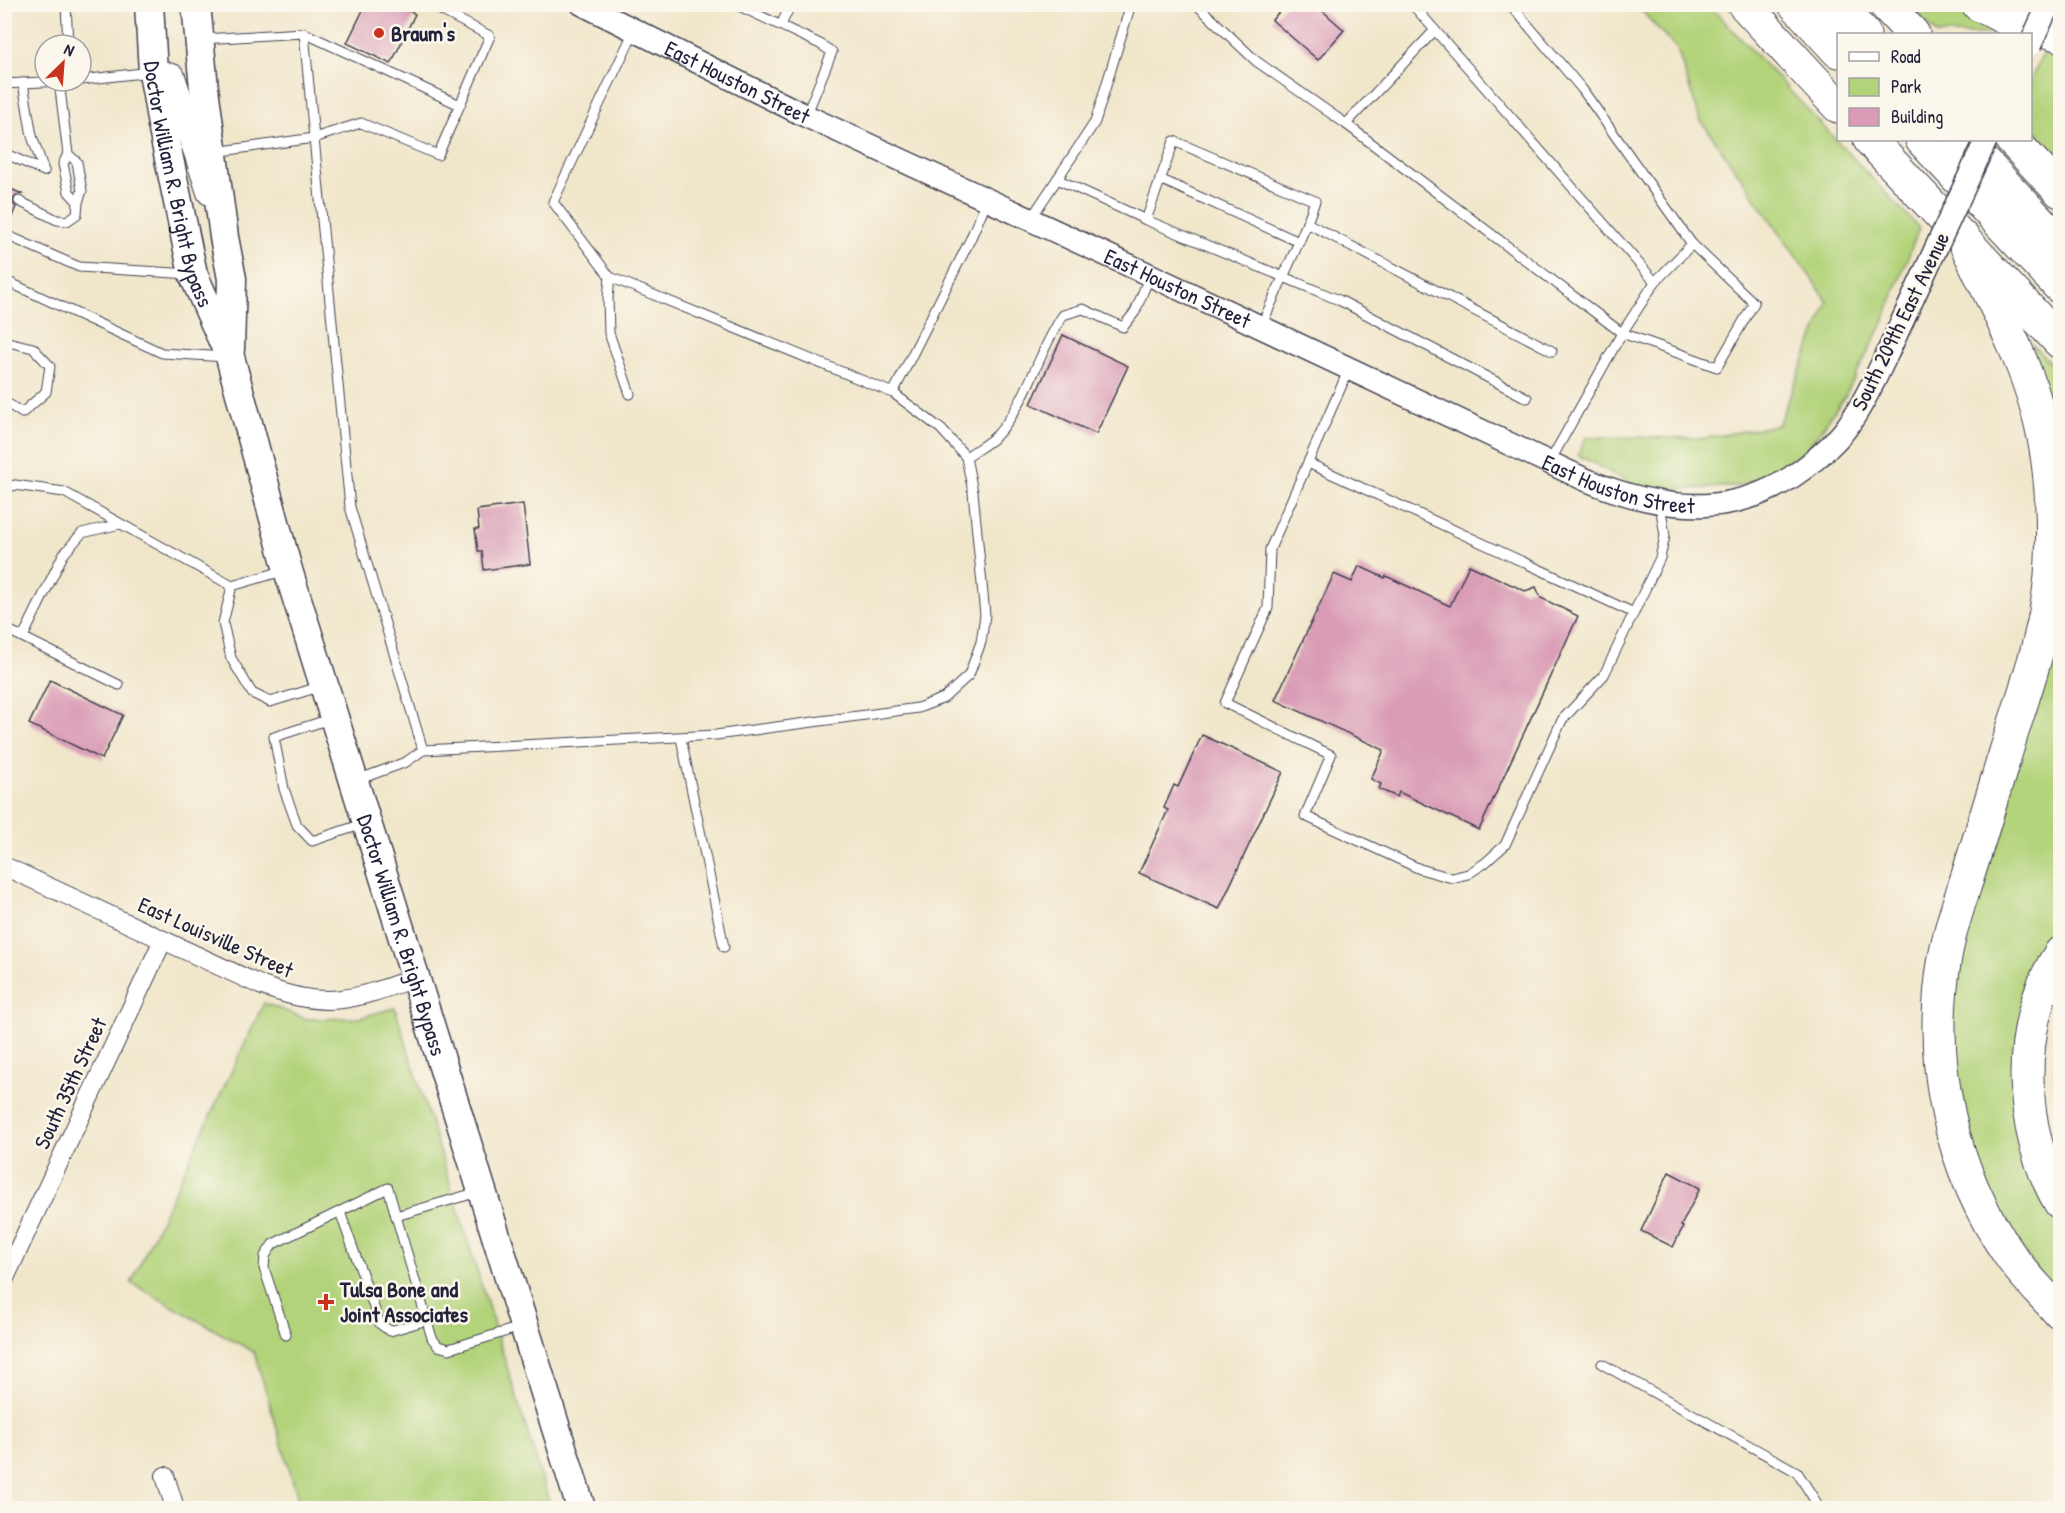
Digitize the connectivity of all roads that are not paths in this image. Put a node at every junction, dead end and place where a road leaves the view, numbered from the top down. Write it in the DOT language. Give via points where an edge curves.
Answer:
graph roads {
  1 [pos="66,4"];
  2 [pos="149,4"];
  3 [pos="196,4"];
  4 [pos="429,4"];
  5 [pos="735,4"];
  6 [pos="791,4"];
  7 [pos="1131,4"];
  8 [pos="1196,4"];
  9 [pos="1412,4"];
  10 [pos="1510,4"];
  11 [pos="1744,4"];
  12 [pos="1795,4"];
  13 [pos="1836,4"];
  14 [pos="1885,4"];
  15 [pos="1978,4"];
  16 [pos="2049,4"];
  17 [pos="596,8"];
  18 [pos="781,25"];
  19 [pos="1435,30"];
  20 [pos="634,31"];
  21 [pos="67,33"];
  22 [pos="304,33"];
  23 [pos="1863,33"];
  24 [pos="1912,33"];
  25 [pos="2061,35"];
  26 [pos="199,39"];
  27 [pos="2032,43"];
  28 [pos="1837,49"];
  29 [pos="153,72"];
  30 [pos="93,79"];
  31 [pos="33,82"];
  32 [pos="23,83"];
  33 [pos="4,84"];
  34 [pos="61,93"];
  35 [pos="1837,104"];
  36 [pos="460,105"];
  37 [pos="806,116"];
  38 [pos="1346,124"];
  39 [pos="314,138"];
  40 [pos="1871,141"];
  41 [pos="1923,141"];
  42 [pos="1964,141"];
  43 [pos="1986,141"];
  44 [pos="2013,141"];
  45 [pos="213,152"];
  46 [pos="4,153"];
  47 [pos="1057,179"];
  48 [pos="1160,179"];
  49 [pos="2061,191"];
  50 [pos="987,200"];
  51 [pos="19,201"];
  52 [pos="1030,219"];
  53 [pos="1146,220"];
  54 [pos="1306,223"];
  55 [pos="4,234"];
  56 [pos="224,237"];
  57 [pos="1963,238"];
  58 [pos="1299,243"];
  59 [pos="2061,243"];
  60 [pos="1692,244"];
  61 [pos="193,274"];
  62 [pos="1150,275"];
  63 [pos="610,277"];
  64 [pos="1284,278"];
  65 [pos="4,280"];
  66 [pos="1655,282"];
  67 [pos="2061,287"];
  68 [pos="1261,327"];
  69 [pos="1622,333"];
  70 [pos="4,341"];
  71 [pos="2061,342"];
  72 [pos="1552,351"];
  73 [pos="230,357"];
  74 [pos="1349,369"];
  75 [pos="893,393"];
  76 [pos="630,394"];
  77 [pos="1527,398"];
  78 [pos="4,401"];
  79 [pos="966,457"];
  80 [pos="1308,463"];
  81 [pos="1549,463"];
  82 [pos="1786,482"];
  83 [pos="4,489"];
  84 [pos="1660,503"];
  85 [pos="120,524"];
  86 [pos="288,570"];
  87 [pos="232,586"];
  88 [pos="1634,613"];
  89 [pos="4,628"];
  90 [pos="23,637"];
  91 [pos="119,685"];
  92 [pos="325,685"];
  93 [pos="335,717"];
  94 [pos="681,738"];
  95 [pos="423,750"];
  96 [pos="355,781"];
  97 [pos="368,822"];
  98 [pos="4,866"];
  99 [pos="163,940"];
  100 [pos="724,947"];
  101 [pos="2061,954"];
  102 [pos="417,977"];
  103 [pos="483,1190"];
  104 [pos="2061,1202"];
  105 [pos="340,1212"];
  106 [pos="396,1216"];
  107 [pos="4,1280"];
  108 [pos="2061,1313"];
  109 [pos="427,1320"];
  110 [pos="525,1326"];
  111 [pos="286,1335"];
  112 [pos="1602,1364"];
  113 [pos="165,1476"];
  114 [pos="175,1509"];
  115 [pos="581,1509"];
  116 [pos="1815,1509"];
  1 -- 21 [label="lane"];
  2 -- 29 [label="main road, Doctor William R. Bright Bypass"];
  3 -- 26 [label="main road, Doctor William R. Bright Bypass"];
  4 -- 36 [label="lane" via="490,36"];
  5 -- 18 [label="lane"];
  6 -- 18 [label="lane"];
  7 -- 47 [label="lane" via="1095,122"];
  8 -- 38 [label="lane" via="1256,61"];
  9 -- 19 [label="lane"];
  10 -- 60 [label="lane" via="1582,89"];
  11 -- 35 [label="highway"];
  12 -- 28 [label="highway"];
  13 -- 23 [label="highway"];
  14 -- 24 [label="highway"];
  15 -- 25 [label="highway" via="2005,18"];
  16 -- 27 [label="street, bridge"];
  17 -- 20 [label="street, East Houston Street"];
  18 -- 37 [label="lane" via="832,52"];
  19 -- 38 [label="lane"];
  19 -- 66 [label="lane"];
  20 -- 37 [label="street, East Houston Street"];
  20 -- 63 [label="lane" via="553,202"];
  22 -- 26 [label="lane"];
  22 -- 36 [label="lane"];
  22 -- 39 [label="lane"];
  26 -- 45 [label="main road, Doctor William R. Bright Bypass"];
  29 -- 30 [label="lane"];
  29 -- 56 [label="main road" via="172,77"];
  29 -- 61 [label="main road, Doctor William R. Bright Bypass"];
  31 -- 32 [label="lane"];
  32 -- 33 [label="lane"];
  32 -- 46 [label="lane" via="32,136 44,171"];
  34 -- 51 [label="lane" via="68,154 63,164 69,192 78,202 77,214 67,221 57,219"];
  36 -- 39 [label="lane" via="438,155 361,123"];
  37 -- 50 [label="street, East Houston Street"];
  38 -- 69 [label="lane"];
  39 -- 45 [label="lane"];
  39 -- 95 [label="lane" via="350,507"];
  40 -- 57 [label="highway"];
  41 -- 67 [label="highway"];
  42 -- 59 [label="highway"];
  43 -- 82 [label="street, South 209th East Avenue, bridge" via="1860,407 1833,443"];
  44 -- 49 [label="highway"];
  45 -- 56 [label="main road, Doctor William R. Bright Bypass"];
  47 -- 52 [label="lane"];
  47 -- 53 [label="lane"];
  48 -- 53 [label="lane"];
  48 -- 54 [label="lane" via="1174,141 1316,201"];
  48 -- 58 [label="lane"];
  50 -- 52 [label="street, East Houston Street"];
  50 -- 75 [label="lane"];
  52 -- 62 [label="street, East Houston Street"];
  53 -- 64 [label="lane"];
  54 -- 58 [label="lane"];
  54 -- 72 [label="lane"];
  55 -- 61 [label="lane" via="79,267"];
  56 -- 73 [label="main road, Doctor William R. Bright Bypass" via="232,279"];
  57 -- 71 [label="highway"];
  57 -- 108 [label="highway" via="2017,353 2038,411 2053,489 2052,562 2043,633 1945,956 1938,1050 1951,1129 1966,1177 2012,1259"];
  58 -- 64 [label="lane"];
  60 -- 66 [label="lane"];
  60 -- 69 [label="lane" via="1754,303 1717,367"];
  61 -- 73 [label="main road, Doctor William R. Bright Bypass"];
  62 -- 68 [label="street, East Houston Street"];
  62 -- 79 [label="lane" via="1135,312 1124,327 1083,309 1063,315 1017,407 996,435"];
  63 -- 75 [label="lane"];
  63 -- 76 [label="lane" via="609,333"];
  64 -- 68 [label="lane"];
  64 -- 77 [label="lane" via="1339,300"];
  65 -- 73 [label="lane" via="162,353"];
  66 -- 69 [label="lane"];
  68 -- 74 [label="street, East Houston Street"];
  69 -- 81 [label="lane"];
  70 -- 78 [label="lane" via="33,348 50,366 45,393 22,413"];
  73 -- 86 [label="main road, Doctor William R. Bright Bypass"];
  74 -- 80 [label="lane"];
  74 -- 81 [label="street, East Houston Street"];
  75 -- 79 [label="lane" via="941,429"];
  79 -- 94 [label="lane" via="985,615 981,642 969,675 944,699 918,708"];
  80 -- 88 [label="lane"];
  80 -- 88 [label="lane" via="1270,549 1268,608 1225,703 1331,755 1305,816 1420,869 1452,878 1468,874 1505,845 1562,720 1605,675"];
  81 -- 84 [label="street, East Houston Street" via="1608,490"];
  82 -- 84 [label="street, East Houston Street" via="1727,503"];
  83 -- 85 [label="lane" via="15,485 64,492"];
  84 -- 88 [label="lane" via="1665,536 1660,558"];
  85 -- 87 [label="lane"];
  85 -- 90 [label="lane" via="81,533 63,555"];
  86 -- 87 [label="lane"];
  86 -- 92 [label="main road, Doctor William R. Bright Bypass"];
  87 -- 92 [label="lane" via="223,623 231,658 252,693 270,702"];
  89 -- 90 [label="lane"];
  90 -- 91 [label="lane"];
  92 -- 93 [label="main road, Doctor William R. Bright Bypass"];
  93 -- 96 [label="main road, Doctor William R. Bright Bypass"];
  93 -- 97 [label="lane" via="274,737 284,789 297,825 312,841"];
  94 -- 95 [label="lane"];
  94 -- 100 [label="lane"];
  95 -- 96 [label="lane" via="406,762"];
  96 -- 97 [label="main road, Doctor William R. Bright Bypass"];
  97 -- 102 [label="main road, Doctor William R. Bright Bypass"];
  98 -- 99 [label="street, East Louisville Street"];
  99 -- 102 [label="street, East Louisville Street" via="260,986 304,1000 347,999"];
  99 -- 107 [label="street, South 35th Street"];
  101 -- 104 [label="highway" via="2050,969 2035,1011 2028,1061 2028,1108 2039,1157"];
  102 -- 103 [label="main road, Doctor William R. Bright Bypass"];
  103 -- 106 [label="lane"];
  103 -- 110 [label="main road, Doctor William R. Bright Bypass"];
  105 -- 106 [label="lane" via="388,1188"];
  105 -- 109 [label="lane" via="380,1324 390,1331"];
  105 -- 111 [label="lane" via="273,1244 265,1256 264,1268"];
  106 -- 109 [label="lane"];
  109 -- 110 [label="lane" via="438,1346 449,1349"];
  110 -- 115 [label="main road, Doctor William R. Bright Bypass"];
  112 -- 116 [label="lane" via="1797,1472 1816,1502"];
  113 -- 114 [label="street"];
}
